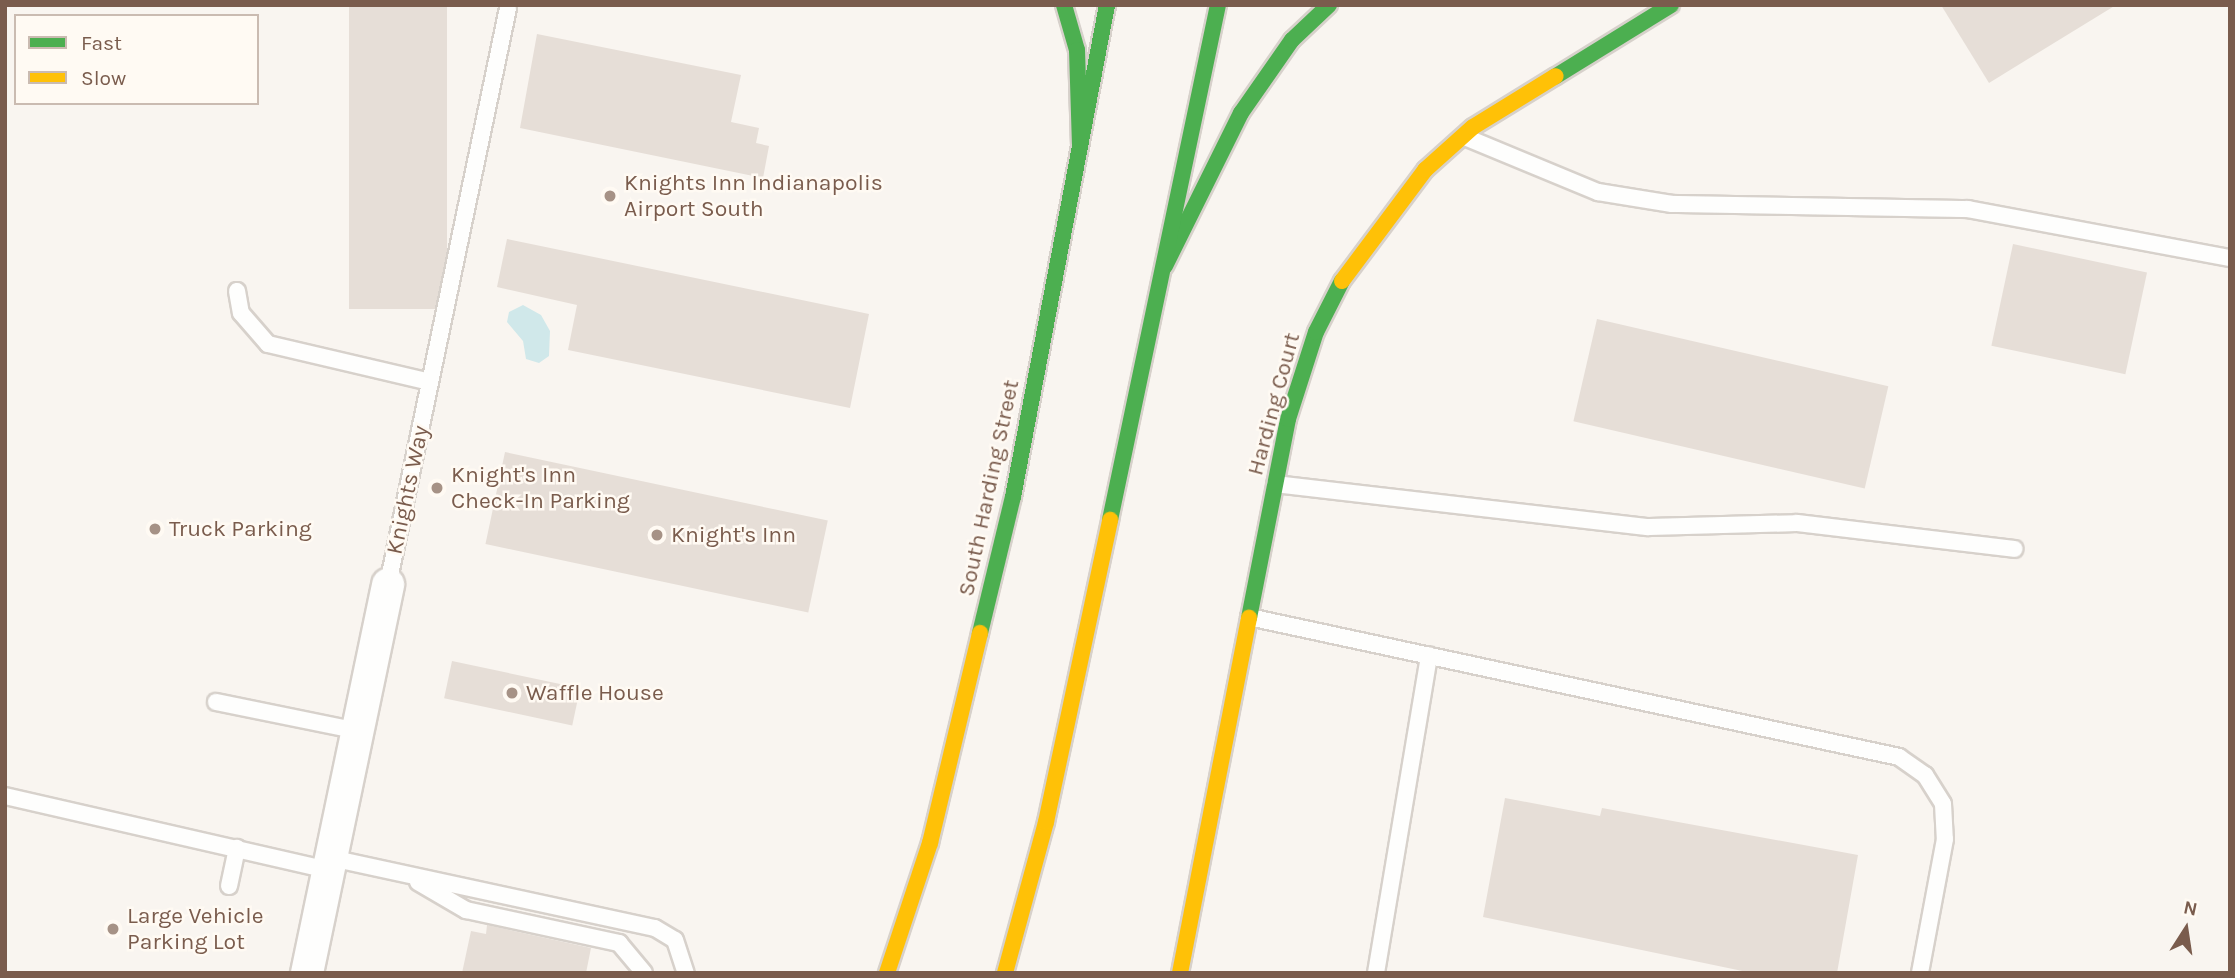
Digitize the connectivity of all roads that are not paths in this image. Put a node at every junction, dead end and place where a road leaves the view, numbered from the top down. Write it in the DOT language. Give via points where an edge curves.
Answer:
graph roads {
  1 [pos="1064,5"];
  2 [pos="1107,5"];
  3 [pos="1218,5"];
  4 [pos="1329,5"];
  5 [pos="1671,5"];
  6 [pos="508,8"];
  7 [pos="1463,135"];
  8 [pos="1080,144"];
  9 [pos="2230,258"];
  10 [pos="1165,266"];
  11 [pos="237,291"];
  12 [pos="430,382"];
  13 [pos="1275,484"];
  14 [pos="2014,549"];
  15 [pos="388,584"];
  16 [pos="1250,617"];
  17 [pos="1429,655"];
  18 [pos="216,702"];
  19 [pos="358,731"];
  20 [pos="5,796"];
  21 [pos="237,848"];
  22 [pos="330,864"];
  23 [pos="405,874"];
  24 [pos="229,886"];
  25 [pos="307,973"];
  26 [pos="644,973"];
  27 [pos="686,973"];
  28 [pos="887,973"];
  29 [pos="1005,973"];
  30 [pos="1180,973"];
  31 [pos="1376,973"];
  32 [pos="1920,973"];
  1 -- 8 [label="main road" via="1077,50"];
  2 -- 8 [label="main road, South Harding Street"];
  3 -- 10 [label="main road"];
  4 -- 10 [label="main road" via="1292,40 1241,113"];
  5 -- 7 [label="main road, Harding Court"];
  6 -- 12 [label="lane, Knights Way"];
  7 -- 9 [label="lane" via="1598,192 1672,204 1968,209"];
  7 -- 13 [label="main road, Harding Court" via="1425,170 1355,256 1316,332"];
  8 -- 28 [label="main road, South Harding Street" via="1013,497 968,693 930,843"];
  10 -- 29 [label="main road" via="1046,822"];
  11 -- 12 [label="lane" via="241,313 268,344"];
  12 -- 15 [label="lane, Knights Way"];
  13 -- 14 [label="lane" via="1649,527 1797,523"];
  13 -- 16 [label="main road, Harding Court"];
  15 -- 19 [label="street, Knights Way"];
  16 -- 17 [label="lane"];
  16 -- 30 [label="main road, Harding Court"];
  17 -- 31 [label="lane"];
  17 -- 32 [label="lane" via="1899,757 1925,775 1943,804 1945,839"];
  18 -- 19 [label="lane"];
  19 -- 22 [label="street, Knights Way"];
  20 -- 21 [label="lane"];
  21 -- 22 [label="lane"];
  21 -- 24 [label="lane"];
  22 -- 23 [label="lane"];
  22 -- 25 [label="street, Knights Way"];
  23 -- 26 [label="lane" via="467,910 618,943"];
  23 -- 27 [label="lane" via="655,928 675,940"];
}
